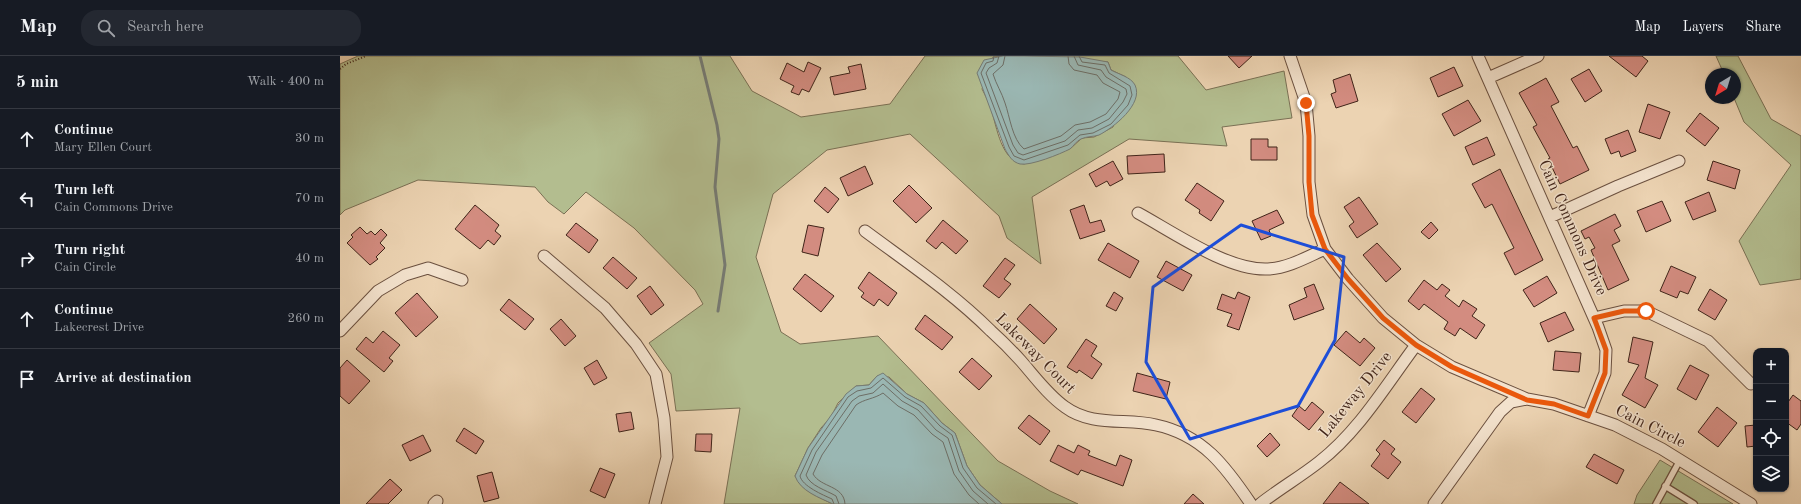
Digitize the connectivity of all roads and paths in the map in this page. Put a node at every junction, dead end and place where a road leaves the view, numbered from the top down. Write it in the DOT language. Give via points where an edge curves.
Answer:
graph roads {
  1 [pos="366,56"];
  2 [pos="1290,56"];
  3 [pos="1478,56"];
  4 [pos="1538,56"];
  5 [pos="340,69"];
  6 [pos="1488,78"];
  7 [pos="1679,162"];
  8 [pos="1138,213"];
  9 [pos="1550,218"];
  10 [pos="865,231"];
  11 [pos="1325,249"];
  12 [pos="544,256"];
  13 [pos="462,280"];
  14 [pos="1594,318"];
  15 [pos="340,331"];
  16 [pos="1416,345"];
  17 [pos="1751,384"];
  18 [pos="1527,400"];
  19 [pos="1588,416"];
  20 [pos="1680,460"];
  21 [pos="1665,486"];
  22 [pos="1436,503"];
  23 [pos="655,504"];
  24 [pos="1251,504"];
  25 [pos="1260,504"];
  26 [pos="1656,504"];
  27 [pos="1694,504"];
  28 [pos="1751,504"];
  1 -- 5 [label="path"];
  2 -- 11 [label="street" via="1306,103 1312,215"];
  3 -- 6 [label="street, Cain Commons Drive"];
  4 -- 6 [label="street"];
  6 -- 9 [label="street, Cain Commons Drive"];
  7 -- 9 [label="street" via="1618,186"];
  8 -- 11 [label="street" via="1222,259 1246,267 1268,269 1288,265"];
  9 -- 14 [label="street, Cain Commons Drive"];
  10 -- 24 [label="street, Lakeway Court" via="948,293 990,330 1065,407 1081,415 1102,420 1156,425 1184,434 1212,453"];
  11 -- 16 [label="street" via="1383,318"];
  12 -- 23 [label="street" via="605,308 636,344 656,374 664,418 667,457"];
  13 -- 15 [label="street" via="428,268 405,275 378,291"];
  14 -- 17 [label="street" via="1624,311 1646,311 1708,341"];
  14 -- 19 [label="street, Cain Commons Drive" via="1606,350 1605,373"];
  16 -- 18 [label="street" via="1452,367"];
  16 -- 25 [label="street, Lakeway Drive" via="1342,442 1320,462"];
  18 -- 19 [label="street, Cain Circle" via="1554,404"];
  18 -- 22 [label="street, Cain Circle" via="1511,402 1500,412"];
  19 -- 20 [label="street, Cain Circle" via="1615,425"];
  20 -- 21 [label="lane"];
  20 -- 28 [label="street, Cain Circle"];
  21 -- 26 [label="lane"];
  21 -- 27 [label="lane"];
}
